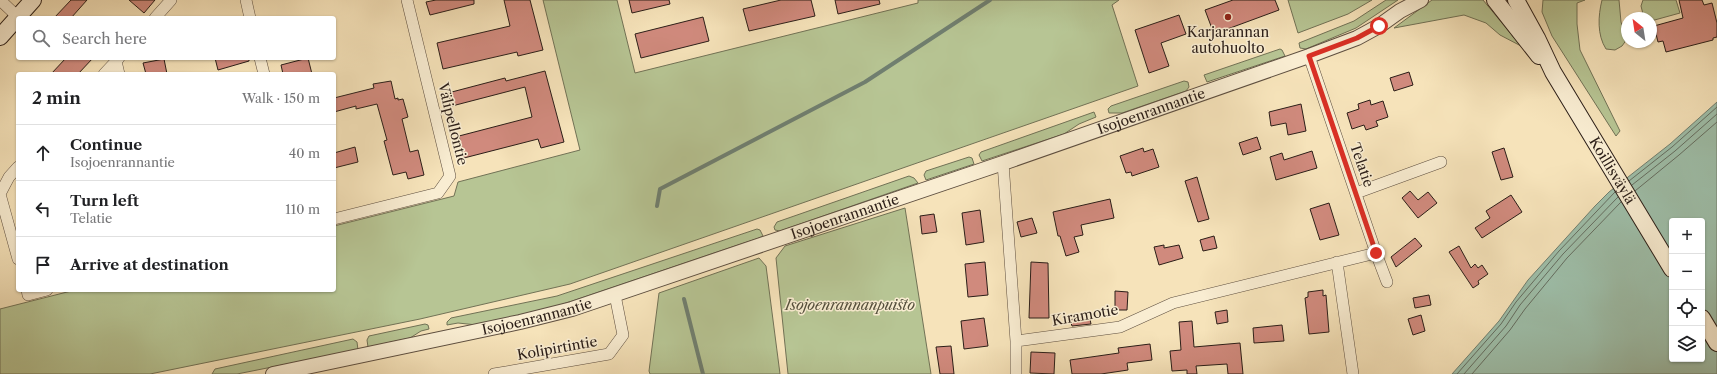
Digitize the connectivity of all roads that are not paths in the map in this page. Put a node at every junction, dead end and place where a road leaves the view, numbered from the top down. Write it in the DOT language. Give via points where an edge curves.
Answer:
graph roads {
  1 [pos="0,0"];
  2 [pos="34,0"];
  3 [pos="172,0"];
  4 [pos="246,0"];
  5 [pos="407,0"];
  6 [pos="1422,0"];
  7 [pos="1495,0"];
  8 [pos="1516,0"];
  9 [pos="1404,5"];
  10 [pos="17,16"];
  11 [pos="19,16"];
  12 [pos="157,16"];
  13 [pos="250,16"];
  14 [pos="16,19"];
  15 [pos="0,37"];
  16 [pos="1309,56"];
  17 [pos="117,60"];
  18 [pos="260,60"];
  19 [pos="106,72"];
  20 [pos="119,72"];
  21 [pos="264,72"];
  22 [pos="1553,72"];
  23 [pos="1441,162"];
  24 [pos="1003,163"];
  25 [pos="16,169"];
  26 [pos="1356,193"];
  27 [pos="336,218"];
  28 [pos="16,252"];
  29 [pos="1376,253"];
  30 [pos="1337,262"];
  31 [pos="1669,264"];
  32 [pos="1387,282"];
  33 [pos="27,292"];
  34 [pos="39,292"];
  35 [pos="615,295"];
  36 [pos="1705,323"];
  37 [pos="1016,341"];
  38 [pos="1717,343"];
  39 [pos="273,374"];
  40 [pos="494,374"];
  41 [pos="1016,374"];
  42 [pos="1353,374"];
  1 -- 10 [label="street"];
  2 -- 11 [label="main road"];
  3 -- 12 [label="street"];
  4 -- 13 [label="street"];
  5 -- 27 [label="street, Välipellontie" via="450,176 438,193"];
  6 -- 9 [label="street, Isojoenrannantie"];
  7 -- 22 [label="main road, Koillisväylä"];
  8 -- 22 [label="main road, Koillisväylä"];
  9 -- 16 [label="street, Isojoenrannantie" via="1379,26 1357,38"];
  14 -- 15 [label="main road"];
  16 -- 24 [label="street, Isojoenrannantie"];
  16 -- 26 [label="street, Telatie"];
  17 -- 19 [label="street"];
  17 -- 20 [label="street"];
  18 -- 21 [label="street"];
  22 -- 31 [label="main road, Koillisväylä"];
  23 -- 26 [label="street"];
  24 -- 35 [label="street, Isojoenrannantie"];
  24 -- 37 [label="street"];
  25 -- 28 [label="street" via="0,194"];
  26 -- 29 [label="street, Telatie"];
  29 -- 30 [label="street, Kiramotie"];
  29 -- 32 [label="street, Telatie"];
  30 -- 37 [label="street, Kiramotie" via="1173,303 1120,326"];
  30 -- 42 [label="street"];
  33 -- 34 [label="street" via="28,295"];
  35 -- 39 [label="street, Isojoenrannantie" via="520,322"];
  35 -- 40 [label="street, Kolipirtintie" via="622,335 609,354"];
  36 -- 38 [label="main road"];
  37 -- 41 [label="street"];
}
